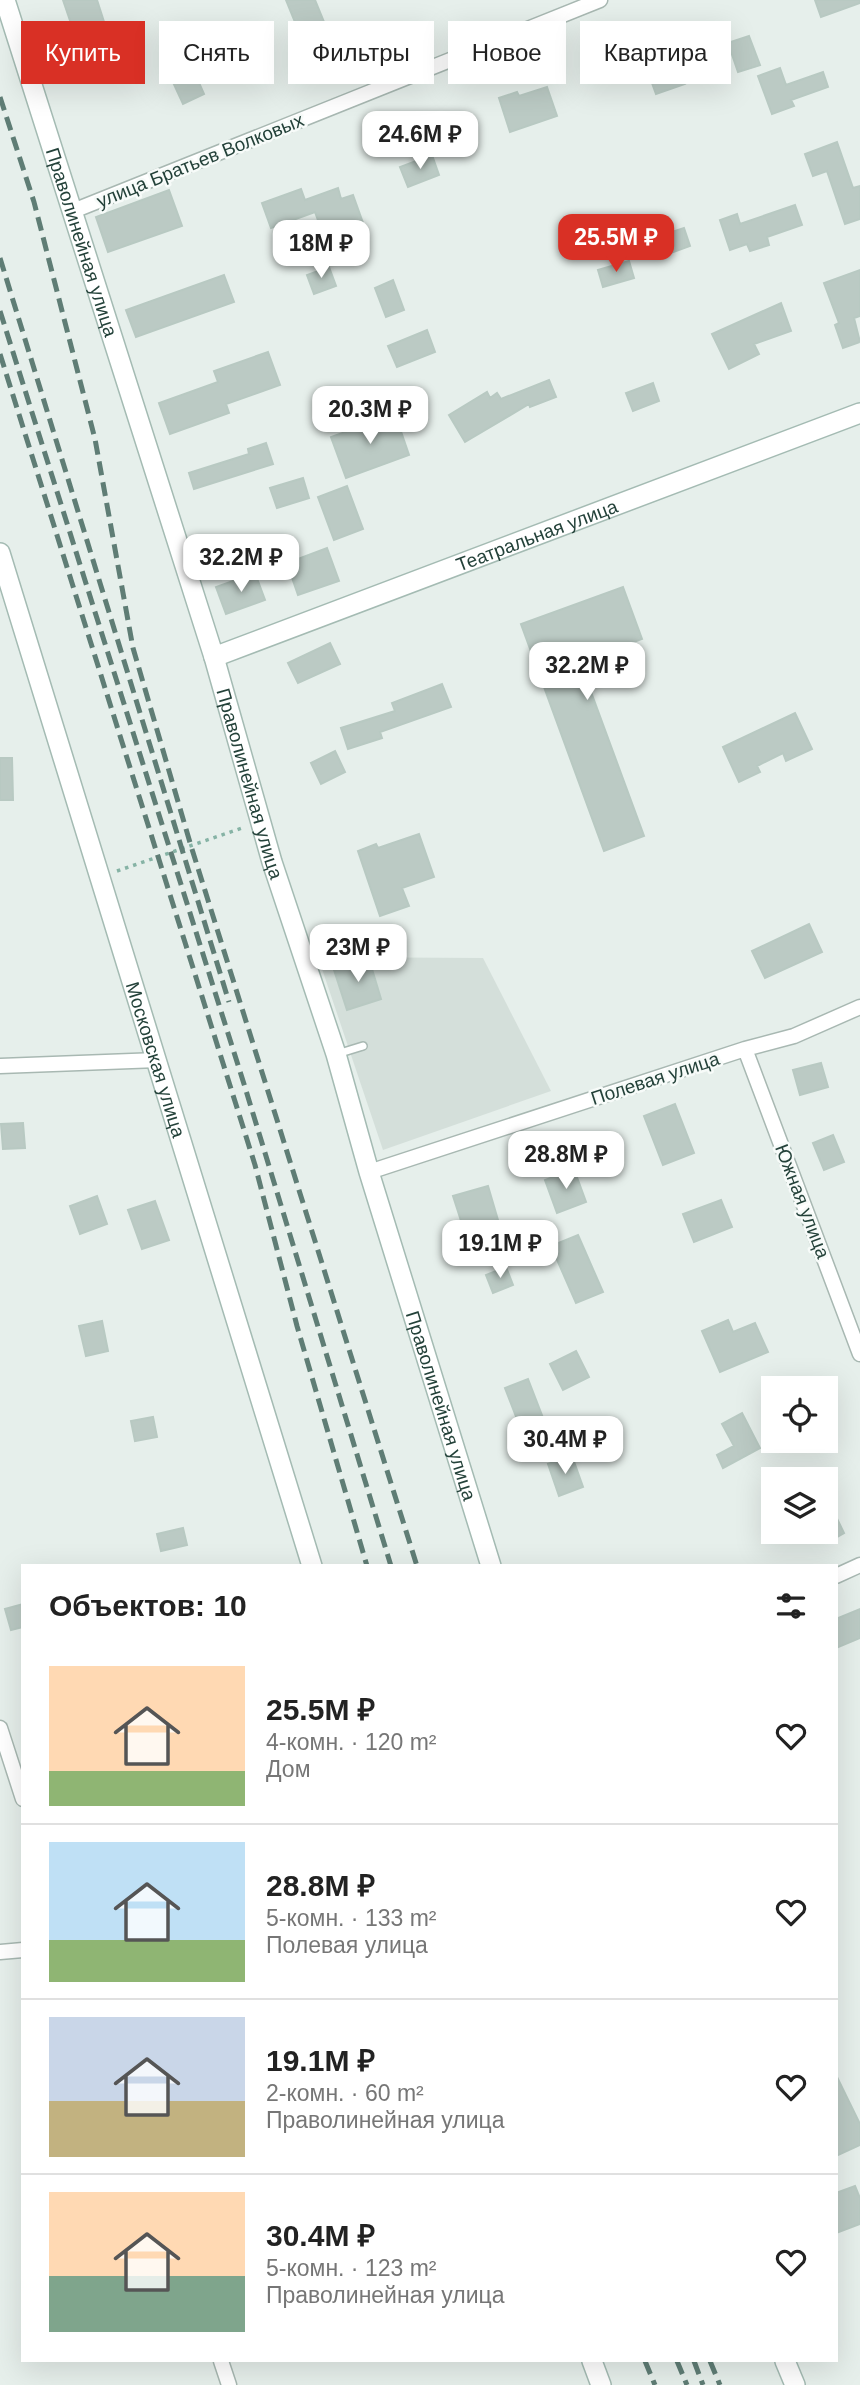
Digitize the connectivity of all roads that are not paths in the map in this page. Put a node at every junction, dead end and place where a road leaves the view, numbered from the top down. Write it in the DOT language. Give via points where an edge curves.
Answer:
graph roads {
  1 [pos="5,0"];
  2 [pos="600,0"];
  3 [pos="73,211"];
  4 [pos="860,413"];
  5 [pos="0,553"];
  6 [pos="215,657"];
  7 [pos="860,1007"];
  8 [pos="363,1046"];
  9 [pos="746,1049"];
  10 [pos="336,1054"];
  11 [pos="158,1060"];
  12 [pos="0,1066"];
  13 [pos="369,1172"];
  14 [pos="860,1354"];
  15 [pos="311,1564"];
  16 [pos="490,1564"];
  17 [pos="860,1565"];
  18 [pos="838,1575"];
  19 [pos="0,1728"];
  20 [pos="21,1793"];
  21 [pos="21,1950"];
  22 [pos="0,1952"];
  23 [pos="221,2362"];
  24 [pos="592,2362"];
  25 [pos="785,2362"];
  26 [pos="229,2385"];
  27 [pos="601,2385"];
  28 [pos="795,2385"];
  1 -- 3 [label="main road, Праволинейная улица"];
  2 -- 3 [label="street, улица Братьев Волковых"];
  3 -- 6 [label="main road, Праволинейная улица"];
  4 -- 6 [label="main road, Театральная улица"];
  5 -- 11 [label="main road, Московская улица"];
  6 -- 10 [label="main road, Праволинейная улица" via="261,822"];
  7 -- 9 [label="street, Полевая улица" via="794,1036"];
  8 -- 10 [label="lane"];
  9 -- 13 [label="street, Полевая улица"];
  9 -- 14 [label="street, Южная улица"];
  10 -- 13 [label="main road, Праволинейная улица"];
  11 -- 12 [label="street"];
  11 -- 15 [label="main road, Московская улица"];
  13 -- 16 [label="main road, Праволинейная улица"];
  17 -- 18 [label="street"];
  19 -- 20 [label="street"];
  21 -- 22 [label="street"];
  23 -- 26 [label="street"];
  24 -- 27 [label="main road"];
  25 -- 28 [label="main road"];
}
